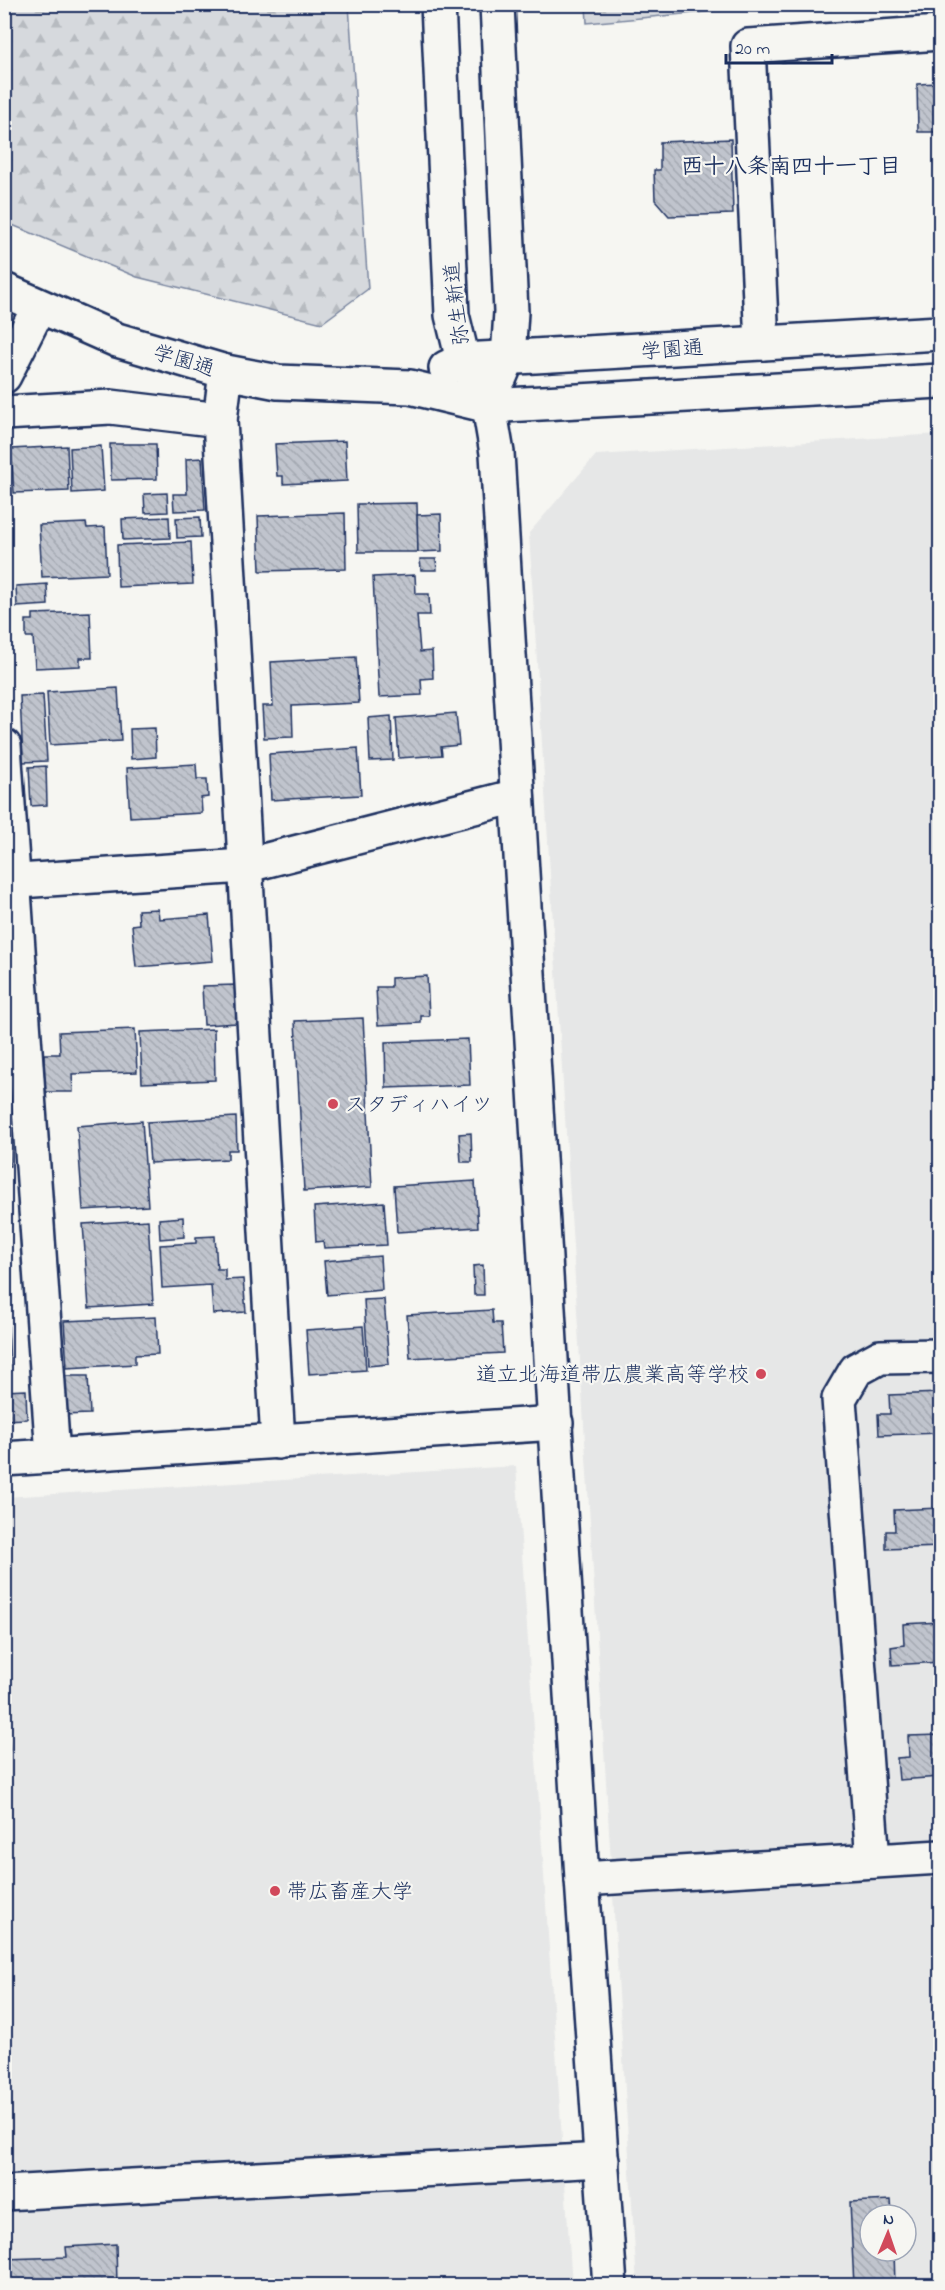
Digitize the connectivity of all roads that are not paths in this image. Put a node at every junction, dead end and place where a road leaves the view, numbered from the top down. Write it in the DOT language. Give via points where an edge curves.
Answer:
graph roads {
  1 [pos="438,4"];
  2 [pos="497,4"];
  3 [pos="940,33"];
  4 [pos="4,290"];
  5 [pos="39,307"];
  6 [pos="940,333"];
  7 [pos="762,343"];
  8 [pos="508,358"];
  9 [pos="463,360"];
  10 [pos="226,372"];
  11 [pos="4,376"];
  12 [pos="940,381"];
  13 [pos="410,387"];
  14 [pos="489,406"];
  15 [pos="4,413"];
  16 [pos="220,420"];
  17 [pos="4,746"];
  18 [pos="517,796"];
  19 [pos="244,866"];
  20 [pos="8,882"];
  21 [pos="940,1356"];
  22 [pos="556,1424"];
  23 [pos="278,1442"];
  24 [pos="53,1456"];
  25 [pos="4,1459"];
  26 [pos="940,1857"];
  27 [pos="873,1861"];
  28 [pos="582,1879"];
  29 [pos="602,2160"];
  30 [pos="4,2193"];
  31 [pos="610,2286"];
  1 -- 9 [label="street, 弥生新道" via="452,315"];
  2 -- 8 [label="street" via="511,312"];
  3 -- 7 [label="street" via="748,46"];
  4 -- 5 [label="street, 学園通"];
  5 -- 10 [label="street, 学園通" via="117,340"];
  5 -- 11 [label="street"];
  6 -- 7 [label="street, 学園通"];
  7 -- 8 [label="street, 学園通"];
  8 -- 9 [label="street, 学園通"];
  8 -- 14 [label="street"];
  9 -- 13 [label="street, 学園通"];
  9 -- 14 [label="street, 弥生新道"];
  10 -- 13 [label="street, 学園通" via="278,382"];
  10 -- 16 [label="street"];
  12 -- 14 [label="street, 学園通"];
  13 -- 14 [label="street, 学園通"];
  14 -- 18 [label="street" via="497,453"];
  15 -- 16 [label="street" via="111,407"];
  16 -- 19 [label="street"];
  17 -- 20 [label="street"];
  18 -- 19 [label="street"];
  18 -- 22 [label="street"];
  19 -- 20 [label="street"];
  19 -- 23 [label="street"];
  20 -- 24 [label="street"];
  21 -- 27 [label="street" via="880,1357 856,1370 838,1399"];
  22 -- 23 [label="street"];
  22 -- 28 [label="street"];
  23 -- 24 [label="street"];
  24 -- 25 [label="street"];
  26 -- 27 [label="street"];
  27 -- 28 [label="street"];
  28 -- 29 [label="street"];
  29 -- 30 [label="street"];
  29 -- 31 [label="street"];
}
